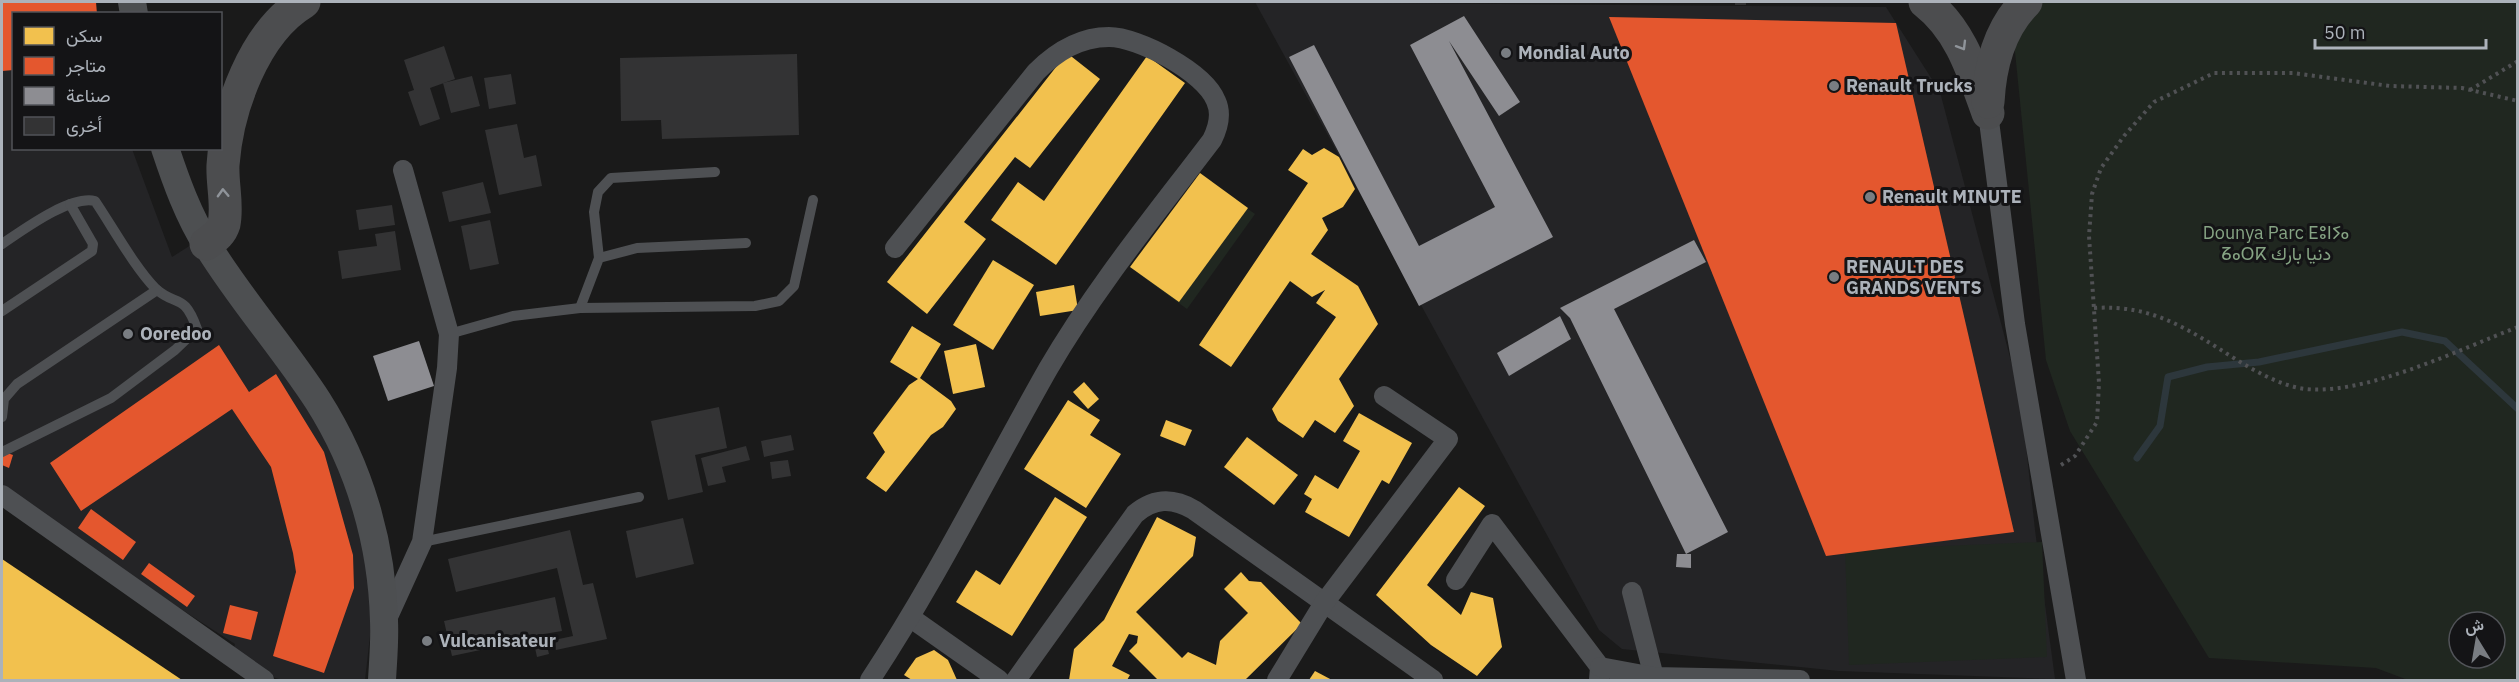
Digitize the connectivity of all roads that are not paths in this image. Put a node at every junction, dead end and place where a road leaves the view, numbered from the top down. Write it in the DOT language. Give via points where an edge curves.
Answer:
graph roads {
  1 [pos="304,2"];
  2 [pos="1925,2"];
  3 [pos="2026,2"];
  4 [pos="1988,113"];
  5 [pos="166,150"];
  6 [pos="403,170"];
  7 [pos="715,172"];
  8 [pos="813,200"];
  9 [pos="70,204"];
  10 [pos="746,243"];
  11 [pos="2,244"];
  12 [pos="206,244"];
  13 [pos="895,248"];
  14 [pos="599,258"];
  15 [pos="157,290"];
  16 [pos="580,308"];
  17 [pos="2,311"];
  18 [pos="448,334"];
  19 [pos="1384,396"];
  20 [pos="2,417"];
  21 [pos="2,452"];
  22 [pos="2,495"];
  23 [pos="639,497"];
  24 [pos="422,542"];
  25 [pos="1456,580"];
  26 [pos="1632,592"];
  27 [pos="1324,603"];
  28 [pos="911,618"];
  29 [pos="384,623"];
  30 [pos="1599,674"];
  31 [pos="378,677"];
  32 [pos="1654,677"];
  33 [pos="264,681"];
  34 [pos="870,681"];
  35 [pos="999,681"];
  36 [pos="1016,681"];
  37 [pos="1277,681"];
  38 [pos="1433,681"];
  39 [pos="1800,681"];
  40 [pos="2076,681"];
  12 -- 1 [label="highway, one-way" via="219,235 223,226 227,127 241,84 266,38"];
  2 -- 4 [label="highway, one-way" via="1939,12 1967,54"];
  3 -- 4 [label="highway" via="1997,46 1989,76"];
  4 -- 40 [label="street" via="2015,324"];
  5 -- 12 [label="main road" via="185,203"];
  6 -- 18 [label="street"];
  7 -- 14 [label="lane" via="611,178 598,192 594,212"];
  8 -- 16 [label="lane" via="794,286 779,301 755,306"];
  9 -- 11 [label="lane"];
  9 -- 15 [label="lane" via="84,198 95,201"];
  9 -- 17 [label="lane" via="93,244 92,251"];
  10 -- 14 [label="lane" via="637,248"];
  12 -- 29 [label="main road" via="318,401 342,444 372,528"];
  13 -- 28 [label="street" via="1036,72 1069,46 1088,39 1130,40 1185,69 1205,83 1216,100 1219,121 1212,141 1103,284 1049,368"];
  14 -- 16 [label="lane"];
  15 -- 20 [label="lane" via="17,384 4,399"];
  15 -- 21 [label="lane" via="182,302 196,329 175,350 111,398"];
  16 -- 18 [label="lane" via="513,316"];
  18 -- 24 [label="street" via="447,368"];
  19 -- 27 [label="street" via="1448,439"];
  22 -- 33 [label="street"];
  23 -- 24 [label="lane"];
  24 -- 29 [label="street"];
  25 -- 30 [label="street" via="1492,524"];
  26 -- 32 [label="street"];
  27 -- 36 [label="street" via="1194,510 1170,500 1157,501 1135,514"];
  27 -- 37 [label="street"];
  27 -- 38 [label="street"];
  28 -- 34 [label="street"];
  28 -- 35 [label="street"];
  29 -- 31 [label="main road"];
  30 -- 32 [label="street"];
  32 -- 39 [label="street"];
}
